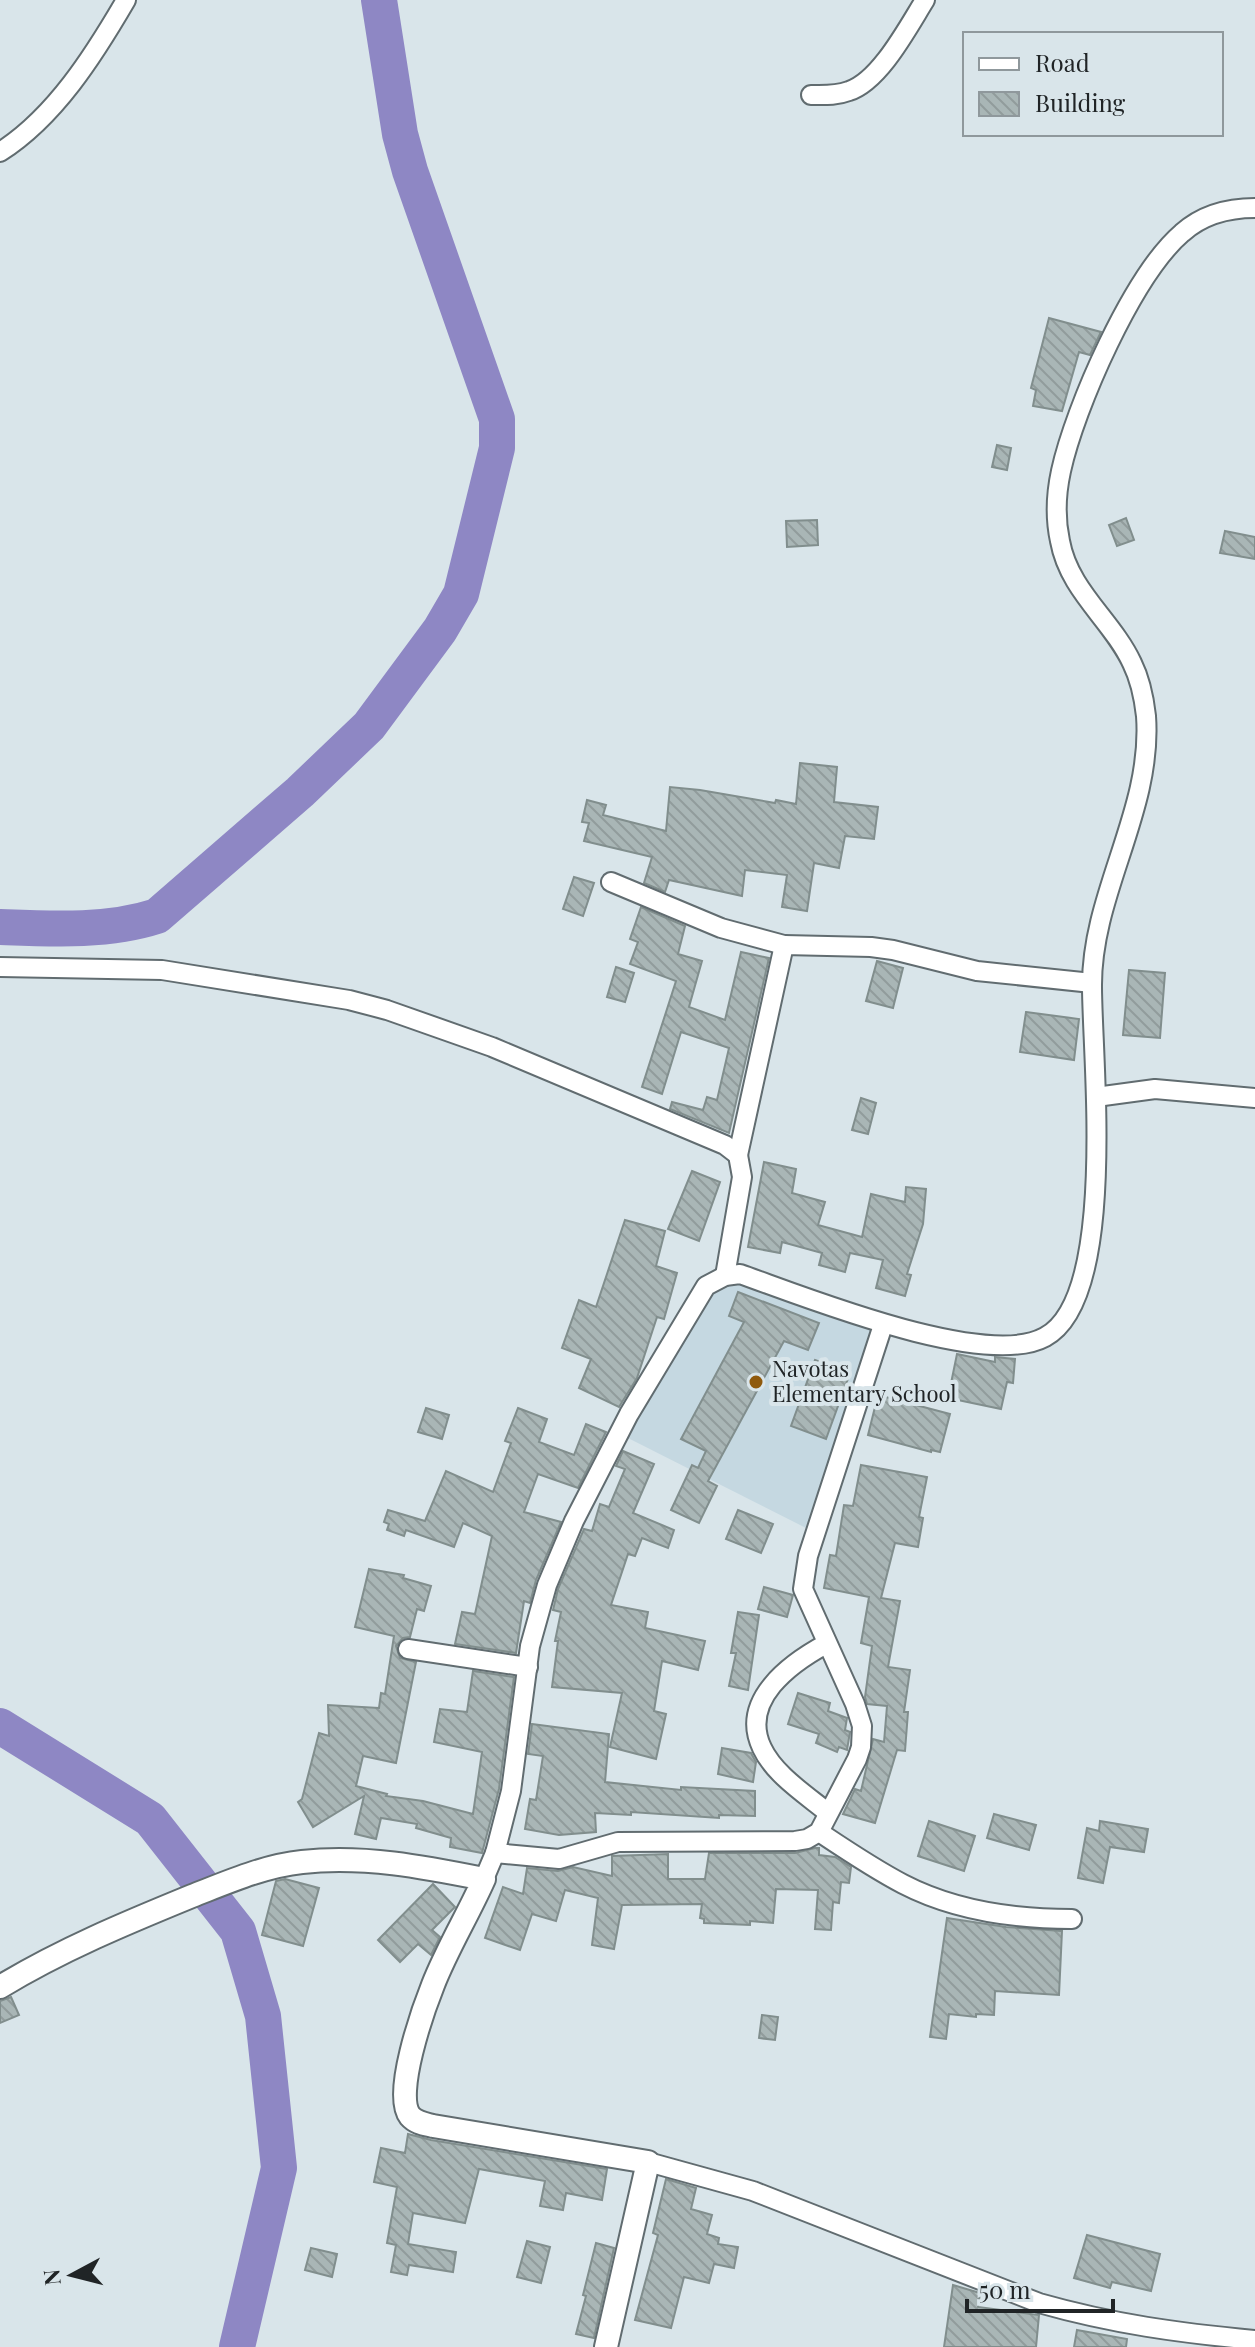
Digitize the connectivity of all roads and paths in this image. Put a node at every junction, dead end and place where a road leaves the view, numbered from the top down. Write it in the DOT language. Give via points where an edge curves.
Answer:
graph roads {
  1 [pos="126,0"];
  2 [pos="925,0"];
  3 [pos="811,95"];
  4 [pos="0,152"];
  5 [pos="1255,208"];
  6 [pos="611,882"];
  7 [pos="784,945"];
  8 [pos="0,967"];
  9 [pos="1092,983"];
  10 [pos="1096,1097"];
  11 [pos="1255,1098"];
  12 [pos="738,1155"];
  13 [pos="725,1276"];
  14 [pos="883,1325"];
  15 [pos="826,1644"];
  16 [pos="408,1649"];
  17 [pos="528,1667"];
  18 [pos="827,1812"];
  19 [pos="819,1832"];
  20 [pos="495,1853"];
  21 [pos="484,1879"];
  22 [pos="1072,1919"];
  23 [pos="0,1987"];
  24 [pos="648,2162"];
  25 [pos="1255,2340"];
  26 [pos="606,2347"];
  1 -- 4 [label="street" via="96,51 42,117"];
  2 -- 3 [label="street" via="867,80 846,93"];
  5 -- 9 [label="street" via="1212,214 1164,250 1110,344 1062,470 1056,510 1060,545 1073,579 1131,660 1146,717 1142,779 1098,928"];
  6 -- 7 [label="street" via="721,928"];
  7 -- 9 [label="street" via="871,947 977,971"];
  7 -- 12 [label="street"];
  8 -- 12 [label="street" via="162,970 349,1000 492,1047"];
  9 -- 10 [label="street"];
  10 -- 11 [label="street" via="1155,1089"];
  10 -- 14 [label="street" via="1097,1180 1091,1234 1081,1284 1062,1322 1047,1337 1026,1344 953,1339"];
  12 -- 13 [label="street" via="742,1177"];
  13 -- 14 [label="street" via="740,1274"];
  13 -- 17 [label="street" via="698,1295 574,1521 537,1616"];
  14 -- 15 [label="street" via="804,1575 803,1589"];
  15 -- 18 [label="street" via="855,1704 862,1736 857,1759"];
  15 -- 18 [label="street" via="788,1667 769,1687 757,1722 762,1749 772,1762"];
  16 -- 17 [label="street"];
  17 -- 20 [label="street" via="516,1764"];
  18 -- 19 [label="street"];
  19 -- 20 [label="street" via="795,1841 618,1842 559,1859"];
  19 -- 22 [label="street" via="929,1896 1001,1914"];
  20 -- 21 [label="street"];
  21 -- 23 [label="street" via="392,1863 306,1861 275,1866 125,1923"];
  21 -- 24 [label="street" via="422,2016 404,2092 411,2117 433,2126"];
  24 -- 25 [label="street" via="753,2191 1039,2303 1148,2329"];
  24 -- 26 [label="street"];
}
